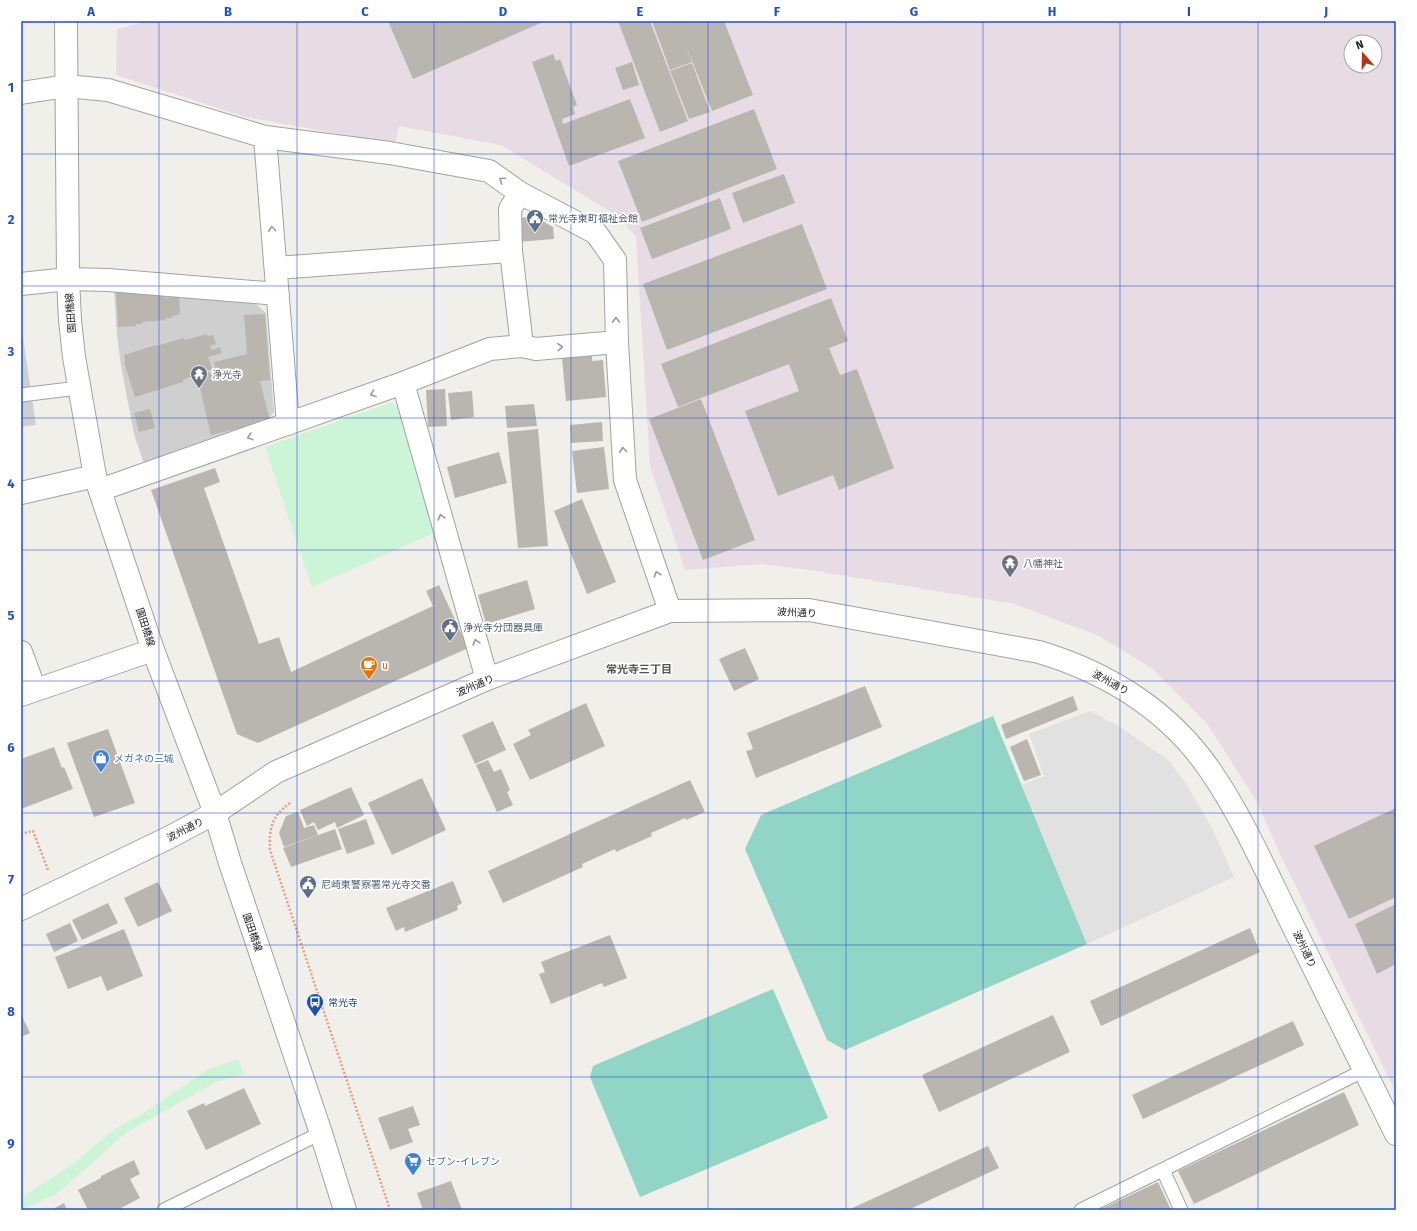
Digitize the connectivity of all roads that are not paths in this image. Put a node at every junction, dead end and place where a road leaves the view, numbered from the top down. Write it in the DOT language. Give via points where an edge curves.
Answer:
graph roads {
  1 [pos="66,21"];
  2 [pos="66,86"];
  3 [pos="21,93"];
  4 [pos="265,137"];
  5 [pos="520,193"];
  6 [pos="511,251"];
  7 [pos="276,268"];
  8 [pos="68,280"];
  9 [pos="21,284"];
  10 [pos="278,294"];
  11 [pos="617,342"];
  12 [pos="522,346"];
  13 [pos="403,383"];
  14 [pos="78,388"];
  15 [pos="21,395"];
  16 [pos="288,424"];
  17 [pos="98,483"];
  18 [pos="21,493"];
  19 [pos="670,611"];
  20 [pos="153,650"];
  21 [pos="21,652"];
  22 [pos="487,680"];
  23 [pos="28,692"];
  24 [pos="215,813"];
  25 [pos="21,909"];
  26 [pos="1365,1070"];
  27 [pos="321,1133"];
  28 [pos="1396,1134"];
  29 [pos="1163,1170"];
  30 [pos="164,1210"];
  31 [pos="345,1210"];
  32 [pos="1081,1210"];
  33 [pos="1181,1210"];
  1 -- 2 [label="street, 園田橋線"];
  2 -- 3 [label="street"];
  2 -- 4 [label="street" via="108,90"];
  2 -- 8 [label="street, 園田橋線"];
  5 -- 4 [label="street, one-way" via="489,171 390,153"];
  7 -- 4 [label="street, one-way"];
  5 -- 6 [label="street" via="510,209"];
  11 -- 5 [label="street, one-way" via="615,260 596,233"];
  6 -- 7 [label="street"];
  6 -- 12 [label="street"];
  7 -- 10 [label="street"];
  8 -- 9 [label="street"];
  8 -- 10 [label="street" via="108,280"];
  8 -- 14 [label="street, 園田橋線"];
  10 -- 16 [label="street"];
  12 -- 11 [label="street, one-way" via="536,349"];
  19 -- 11 [label="street, one-way" via="626,480"];
  12 -- 13 [label="street" via="490,350"];
  13 -- 16 [label="street, one-way"];
  22 -- 13 [label="street, one-way"];
  14 -- 15 [label="lane"];
  14 -- 17 [label="street, 園田橋線"];
  16 -- 17 [label="street, one-way"];
  17 -- 18 [label="street"];
  17 -- 20 [label="street, 園田橋線"];
  19 -- 22 [label="street, 波州通り"];
  19 -- 26 [label="street, 波州通り" via="809,610 1039,652 1084,668 1126,690 1177,731 1212,773 1255,849"];
  20 -- 23 [label="street"];
  20 -- 24 [label="street, 園田橋線"];
  21 -- 23 [label="street"];
  22 -- 24 [label="street, 波州通り" via="276,772"];
  24 -- 25 [label="street, 波州通り"];
  24 -- 27 [label="street, 園田橋線"];
  26 -- 28 [label="street, 波州通り"];
  26 -- 29 [label="lane"];
  27 -- 30 [label="lane"];
  27 -- 31 [label="street, 園田橋線"];
  29 -- 32 [label="lane"];
  29 -- 33 [label="lane"];
}
